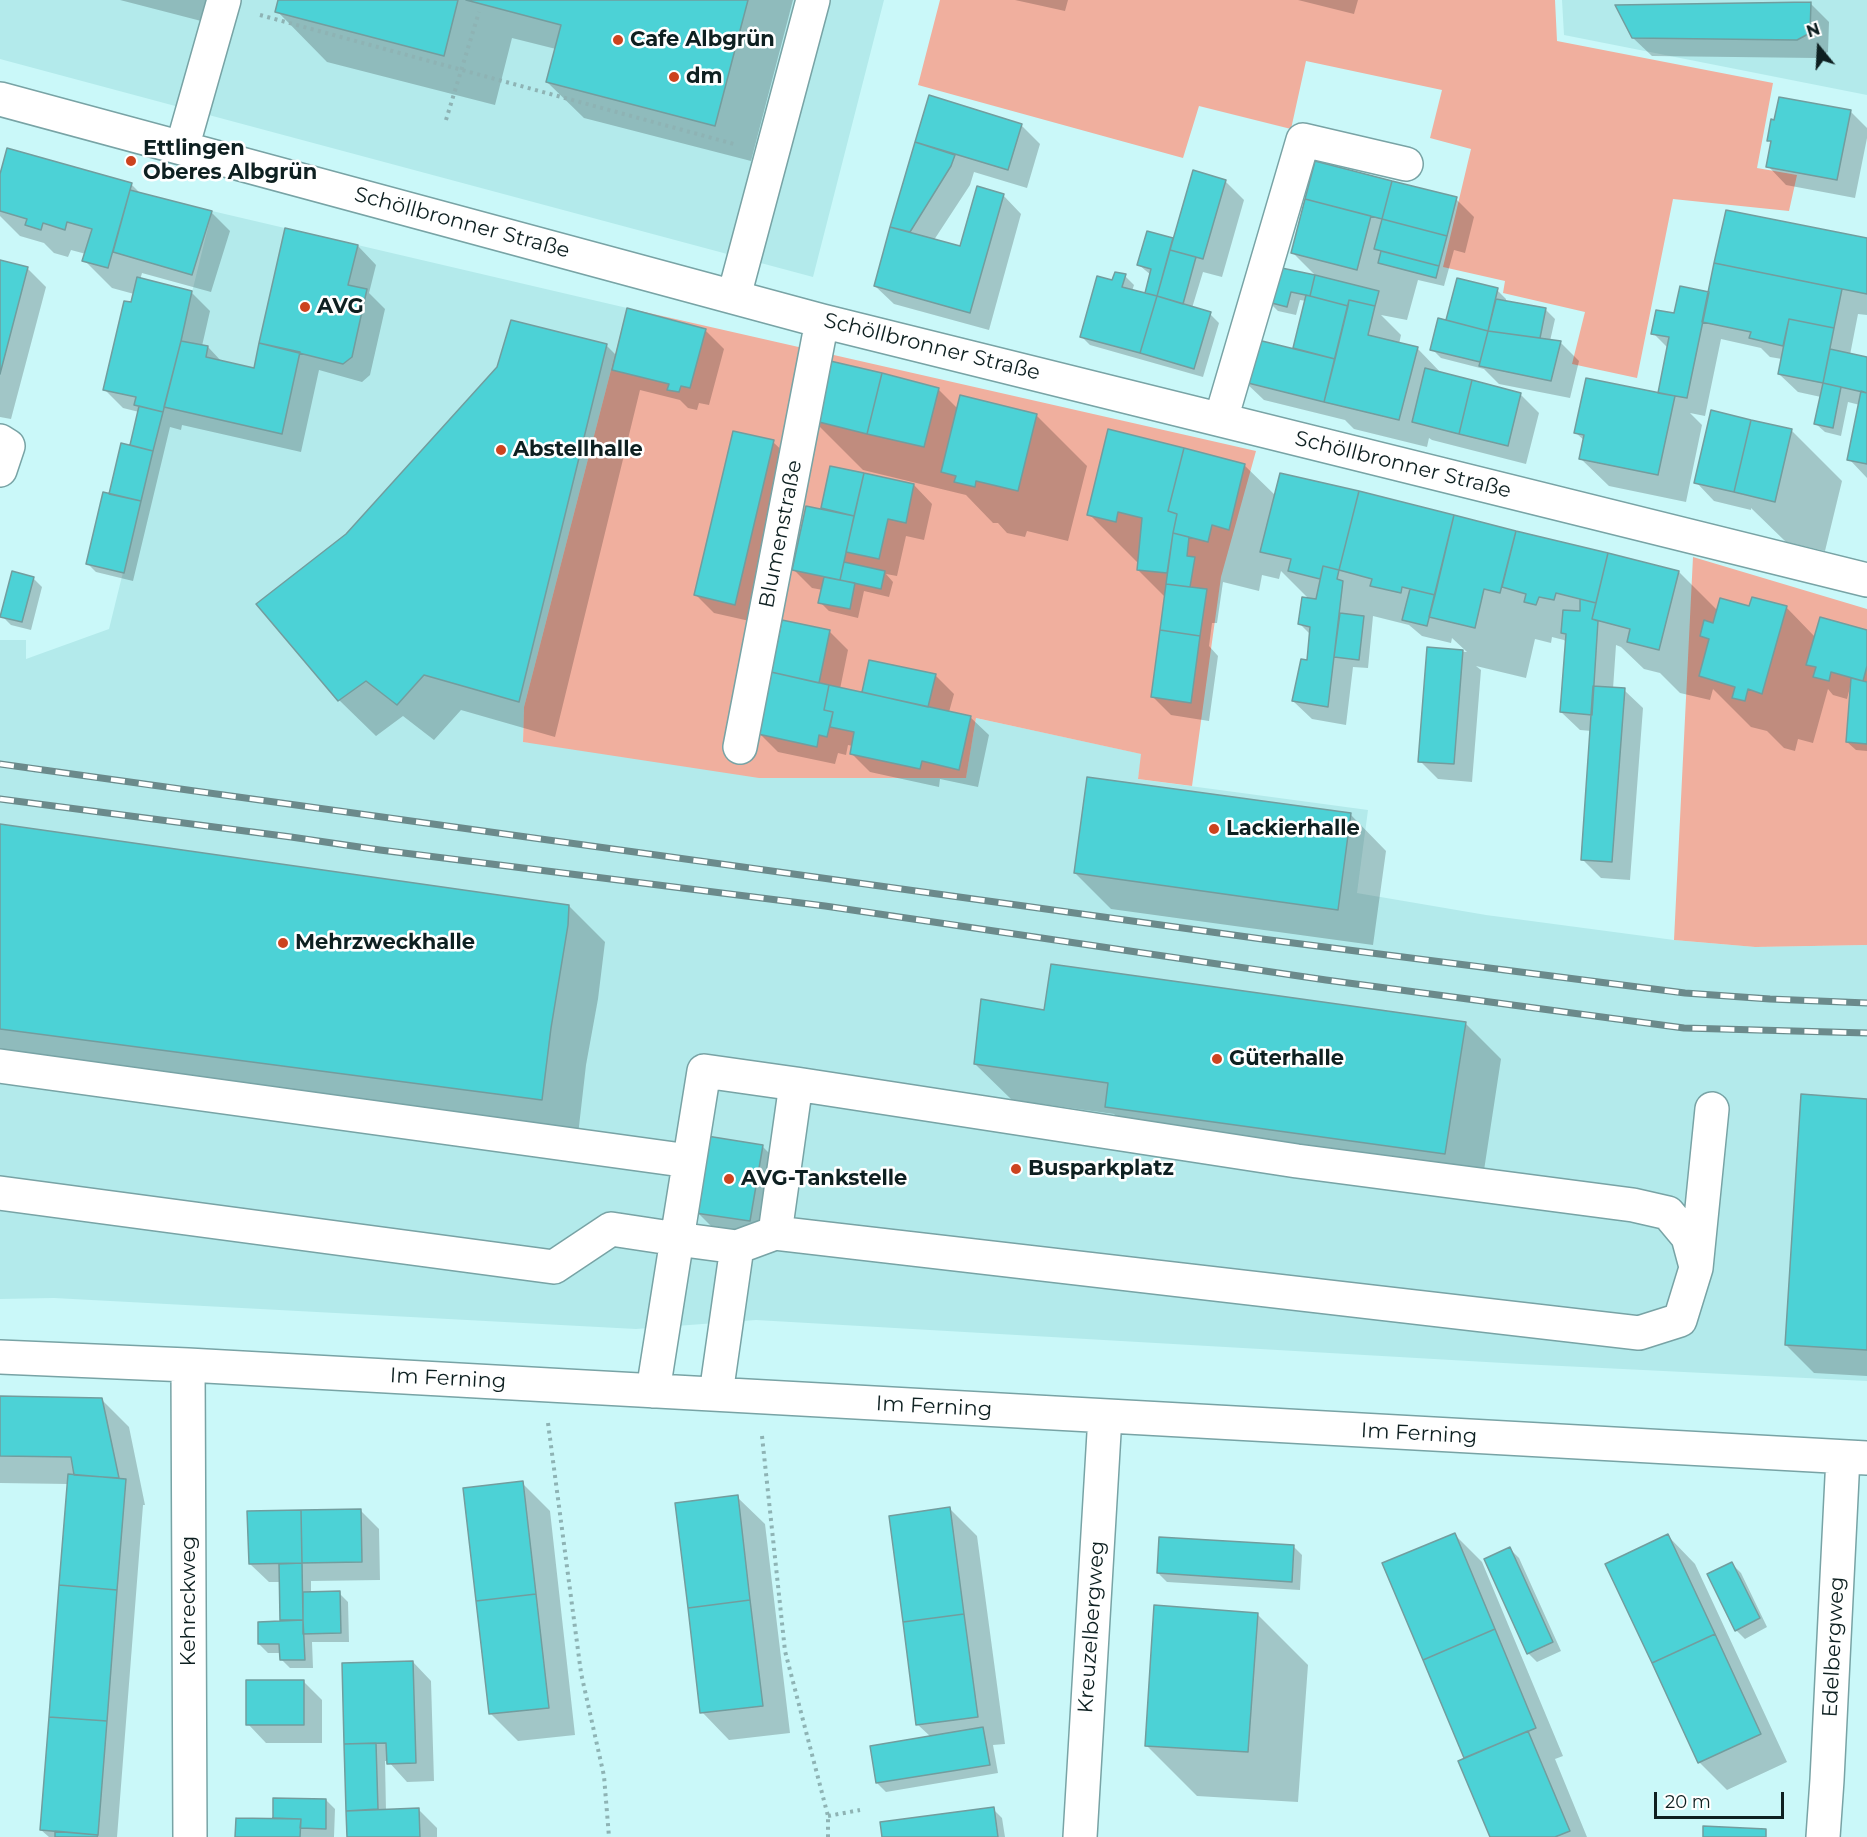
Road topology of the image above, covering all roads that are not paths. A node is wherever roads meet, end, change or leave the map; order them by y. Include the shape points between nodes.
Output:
1 (813, 0) edge
2 (223, 3) edge
3 (0, 99) edge
4 (182, 148) junction
5 (1406, 164) dead end
6 (734, 296) junction
7 (822, 321) junction
8 (1221, 419) junction
9 (0, 441) edge
10 (0, 470) edge
11 (1867, 580) edge
12 (740, 747) dead end
13 (0, 1066) edge
14 (796, 1084) junction
15 (1712, 1109) dead end
16 (690, 1161) junction
17 (0, 1193) edge
18 (775, 1233) junction
19 (677, 1239) junction
20 (737, 1247) junction
21 (1696, 1268) junction
22 (0, 1357) edge
23 (188, 1365) junction
24 (653, 1391) junction
25 (716, 1394) junction
26 (1105, 1416) junction
27 (1855, 1458) edge
28 (190, 1837) edge
29 (1080, 1837) edge
30 (1823, 1837) edge

1 - 6 street
2 - 4 street
3 - 4 street, Schöllbronner Straße
4 - 6 street, Schöllbronner Straße
5 - 8 street via 1303,140
6 - 7 street, Schöllbronner Straße
7 - 8 street, Schöllbronner Straße
7 - 12 street, Blumenstraße
8 - 11 street, Schöllbronner Straße
9 - 10 street via 8,446
13 - 16 street
14 - 16 street via 704,1071
14 - 18 street
14 - 21 street via 1297,1161 1632,1205 1668,1213 1688,1237
15 - 21 street
16 - 19 street
17 - 19 street via 554,1267 611,1229
18 - 20 street
18 - 21 street via 1640,1333 1680,1320
19 - 20 street
19 - 24 street
20 - 25 street
22 - 23 street, Im Ferning
23 - 24 street, Im Ferning
23 - 28 street, Kehreckweg
24 - 25 street, Im Ferning
25 - 26 street, Im Ferning
26 - 27 street, Im Ferning
26 - 29 street, Kreuzelbergweg
27 - 30 street, Edelbergweg

